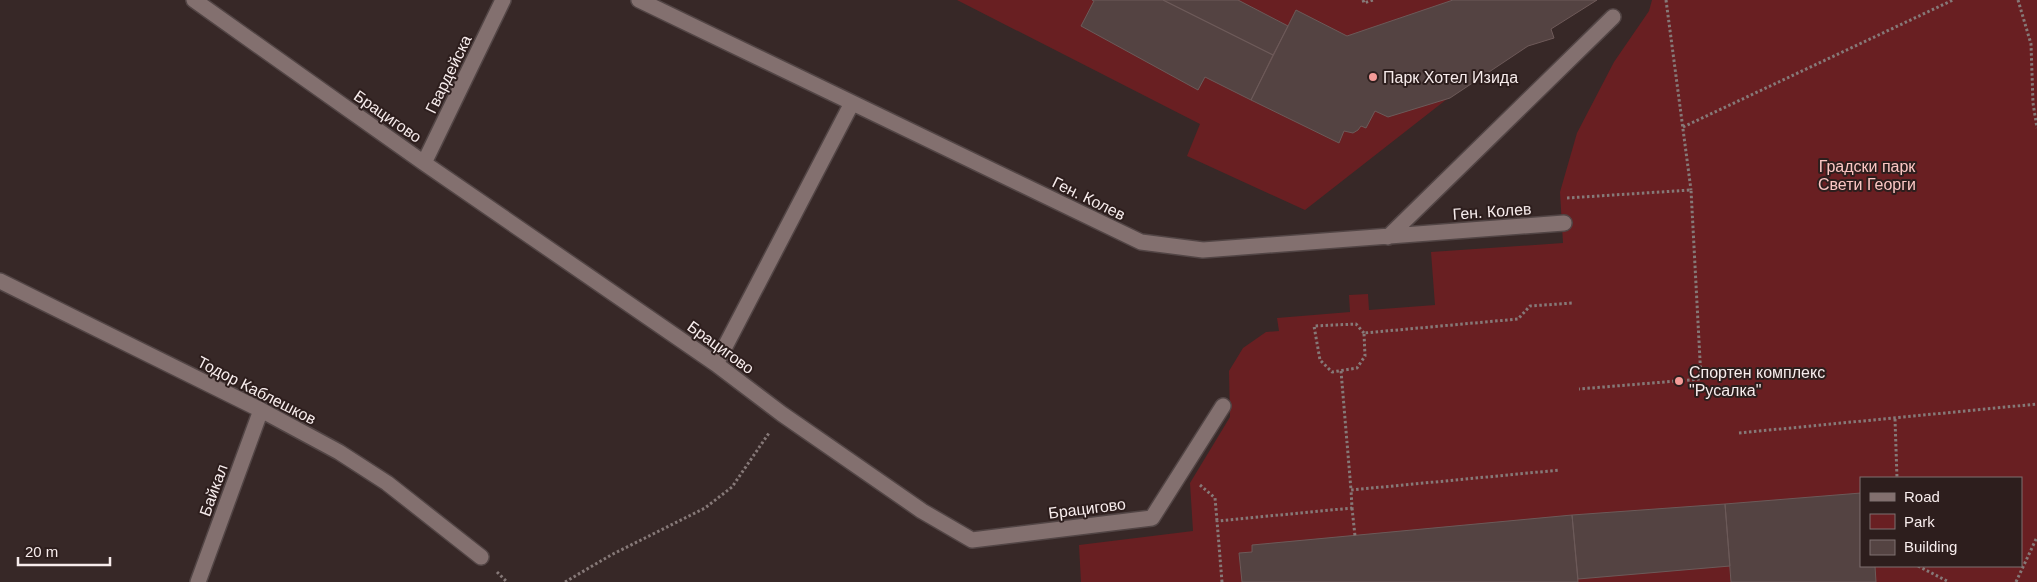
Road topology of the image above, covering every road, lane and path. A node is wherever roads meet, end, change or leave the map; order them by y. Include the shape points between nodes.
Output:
1 (194, 0) edge
2 (503, 0) edge
3 (639, 0) edge
4 (1363, 0) edge
5 (1373, 0) edge
6 (1666, 0) edge
7 (1953, 0) edge
8 (2018, 0) edge
9 (1613, 18) dead end
10 (852, 103) junction
11 (1682, 127) junction
12 (2037, 128) edge
13 (424, 163) junction
14 (1691, 190) junction
15 (1564, 223) joint
16 (1388, 237) junction
17 (0, 281) edge
18 (1573, 304) dead end
19 (1364, 333) junction
20 (716, 364) junction
21 (1340, 371) junction
22 (1579, 389) dead end
23 (2037, 404) edge
24 (1223, 406) dead end
25 (261, 410) junction
26 (782, 414) junction
27 (1895, 419) junction
28 (1740, 432) dead end
29 (1182, 470) junction
30 (1560, 470) dead end
31 (1897, 477) edge
32 (1351, 490) junction
33 (1352, 508) junction
34 (1217, 521) junction
35 (1355, 536) dead end
36 (2037, 537) edge
37 (481, 557) dead end
38 (1920, 567) edge
39 (198, 582) edge
40 (565, 582) edge
41 (1222, 582) edge
42 (1949, 582) edge
43 (2016, 582) edge

1 - 13 street, Брацигово
2 - 13 street, Гвардейска
3 - 10 street, Ген. Колев
4 - 5 path via 1364,3
6 - 11 path
7 - 11 path
8 - 12 path via 2031,44
9 - 16 street
10 - 16 street, Ген. Колев via 1141,242 1203,250
10 - 20 street
11 - 14 path
13 - 20 street, Брацигово
14 - 15 path via 1566,198
14 - 22 path via 1701,379
15 - 16 street, Ген. Колев
17 - 25 street, Тодор Каблешков
18 - 19 path via 1530,306 1518,319
19 - 21 path via 1365,356 1357,368
19 - 21 path via 1356,324 1314,326 1320,360 1332,372
20 - 26 street, Брацигово
21 - 32 path
23 - 27 path
24 - 29 street, Брацигово
25 - 37 street, Тодор Каблешков via 339,452 388,484
25 - 39 street, Байкал
26 - 29 street, Брацигово via 922,511 972,540 1152,518
26 - 40 path via 732,487 705,508
27 - 28 path
27 - 31 path
29 - 34 path via 1215,498
30 - 32 path
32 - 33 path
33 - 34 path
33 - 35 path
34 - 41 path
36 - 43 path
38 - 42 path

